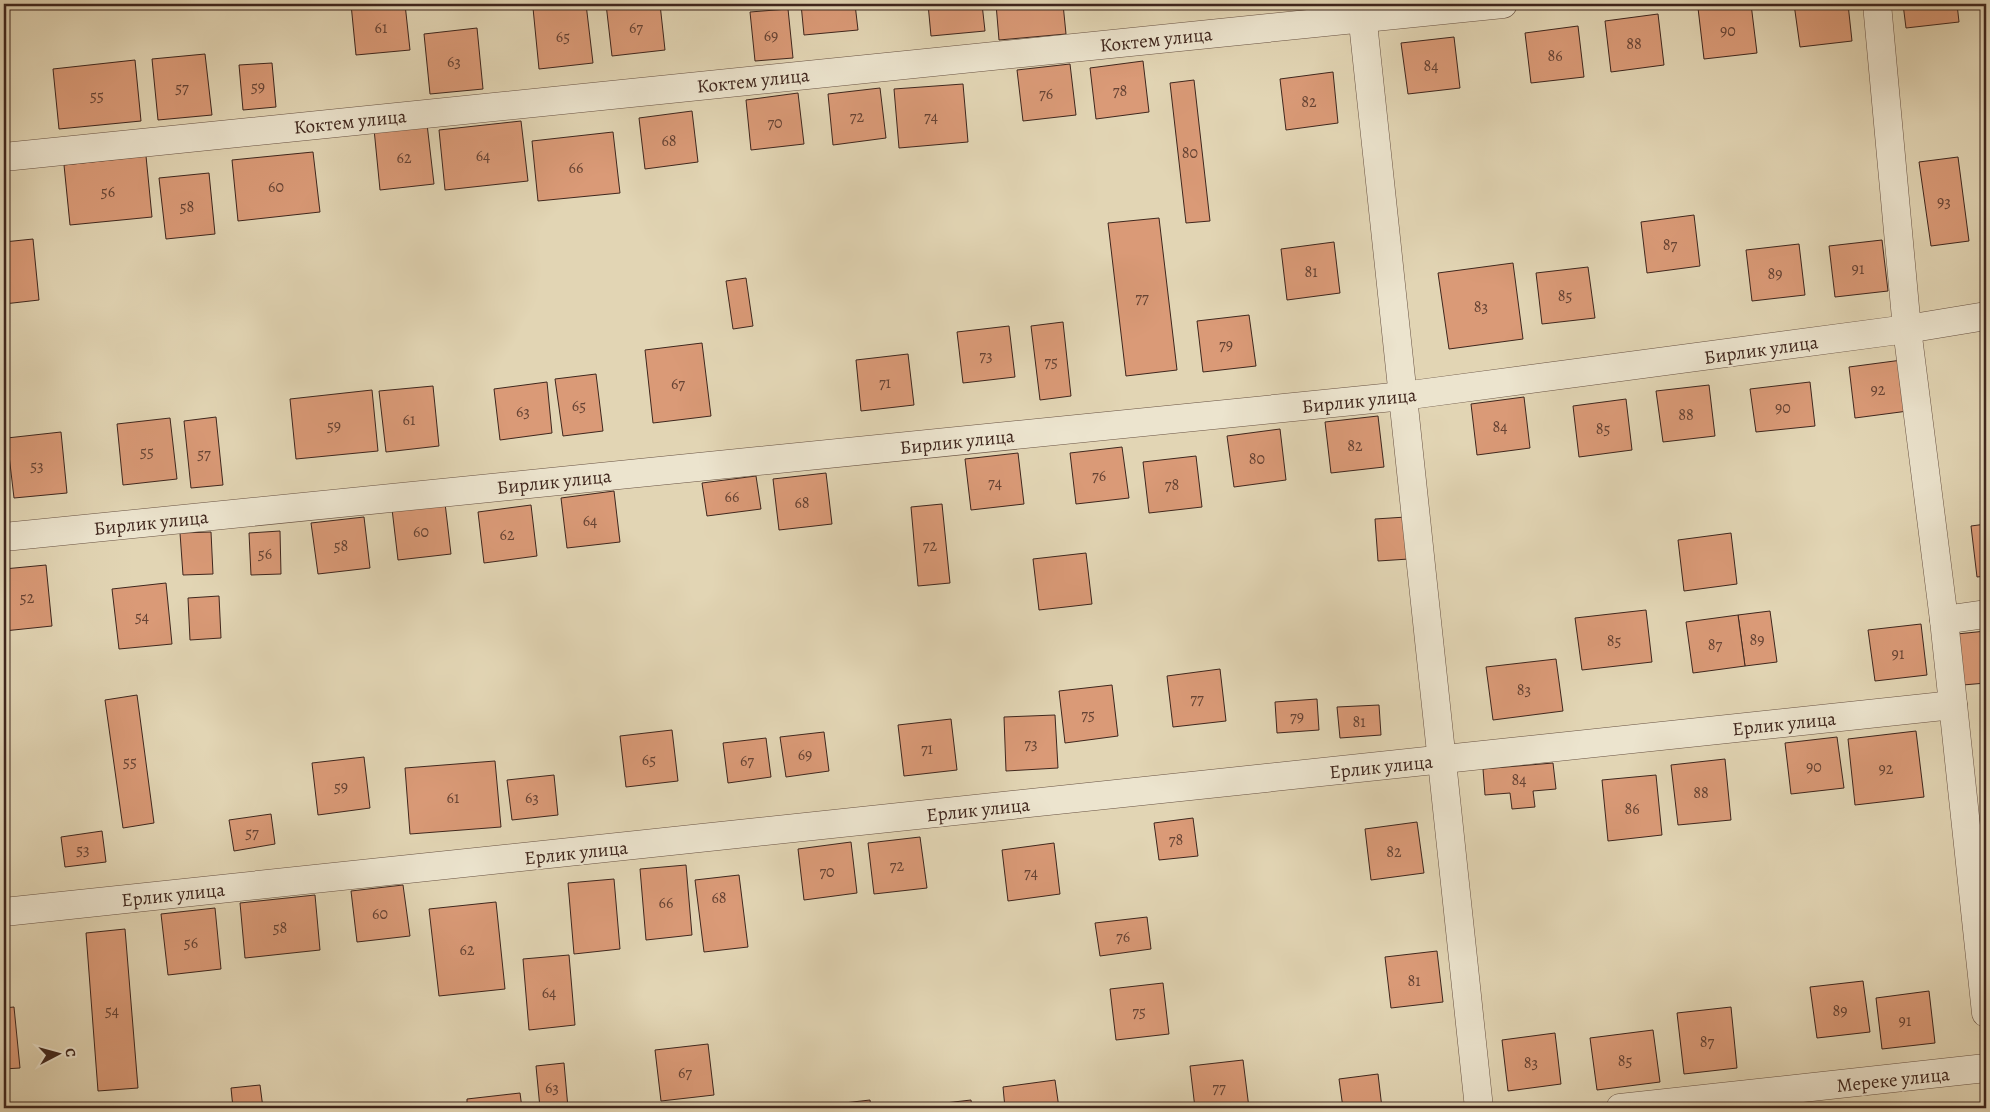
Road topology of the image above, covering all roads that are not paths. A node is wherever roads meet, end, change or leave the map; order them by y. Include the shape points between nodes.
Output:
1 (1503, 4) edge
2 (1877, 4) edge
3 (1361, 10) edge
4 (4, 157) edge
5 (1986, 316) edge
6 (1907, 329) junction
7 (1403, 396) junction
8 (4, 536) edge
9 (1986, 614) edge
10 (1944, 620) junction
11 (1953, 705) junction
12 (1442, 760) junction
13 (4, 912) edge
14 (1983, 948) edge
15 (1986, 1012) edge
16 (1986, 1068) edge
17 (1479, 1108) edge
18 (1620, 1108) edge

1 - 3 street, Коктем улица
2 - 6 street
3 - 4 street, Коктем улица
3 - 7 street
5 - 6 street, Бирлик улица
6 - 7 street, Бирлик улица
6 - 10 street
7 - 8 street, Бирлик улица
7 - 12 street
9 - 10 street
10 - 11 street
11 - 12 street, Ерлик улица
11 - 14 street
12 - 13 street, Ерлик улица
12 - 17 street
14 - 15 street
16 - 18 street, Мереке улица

